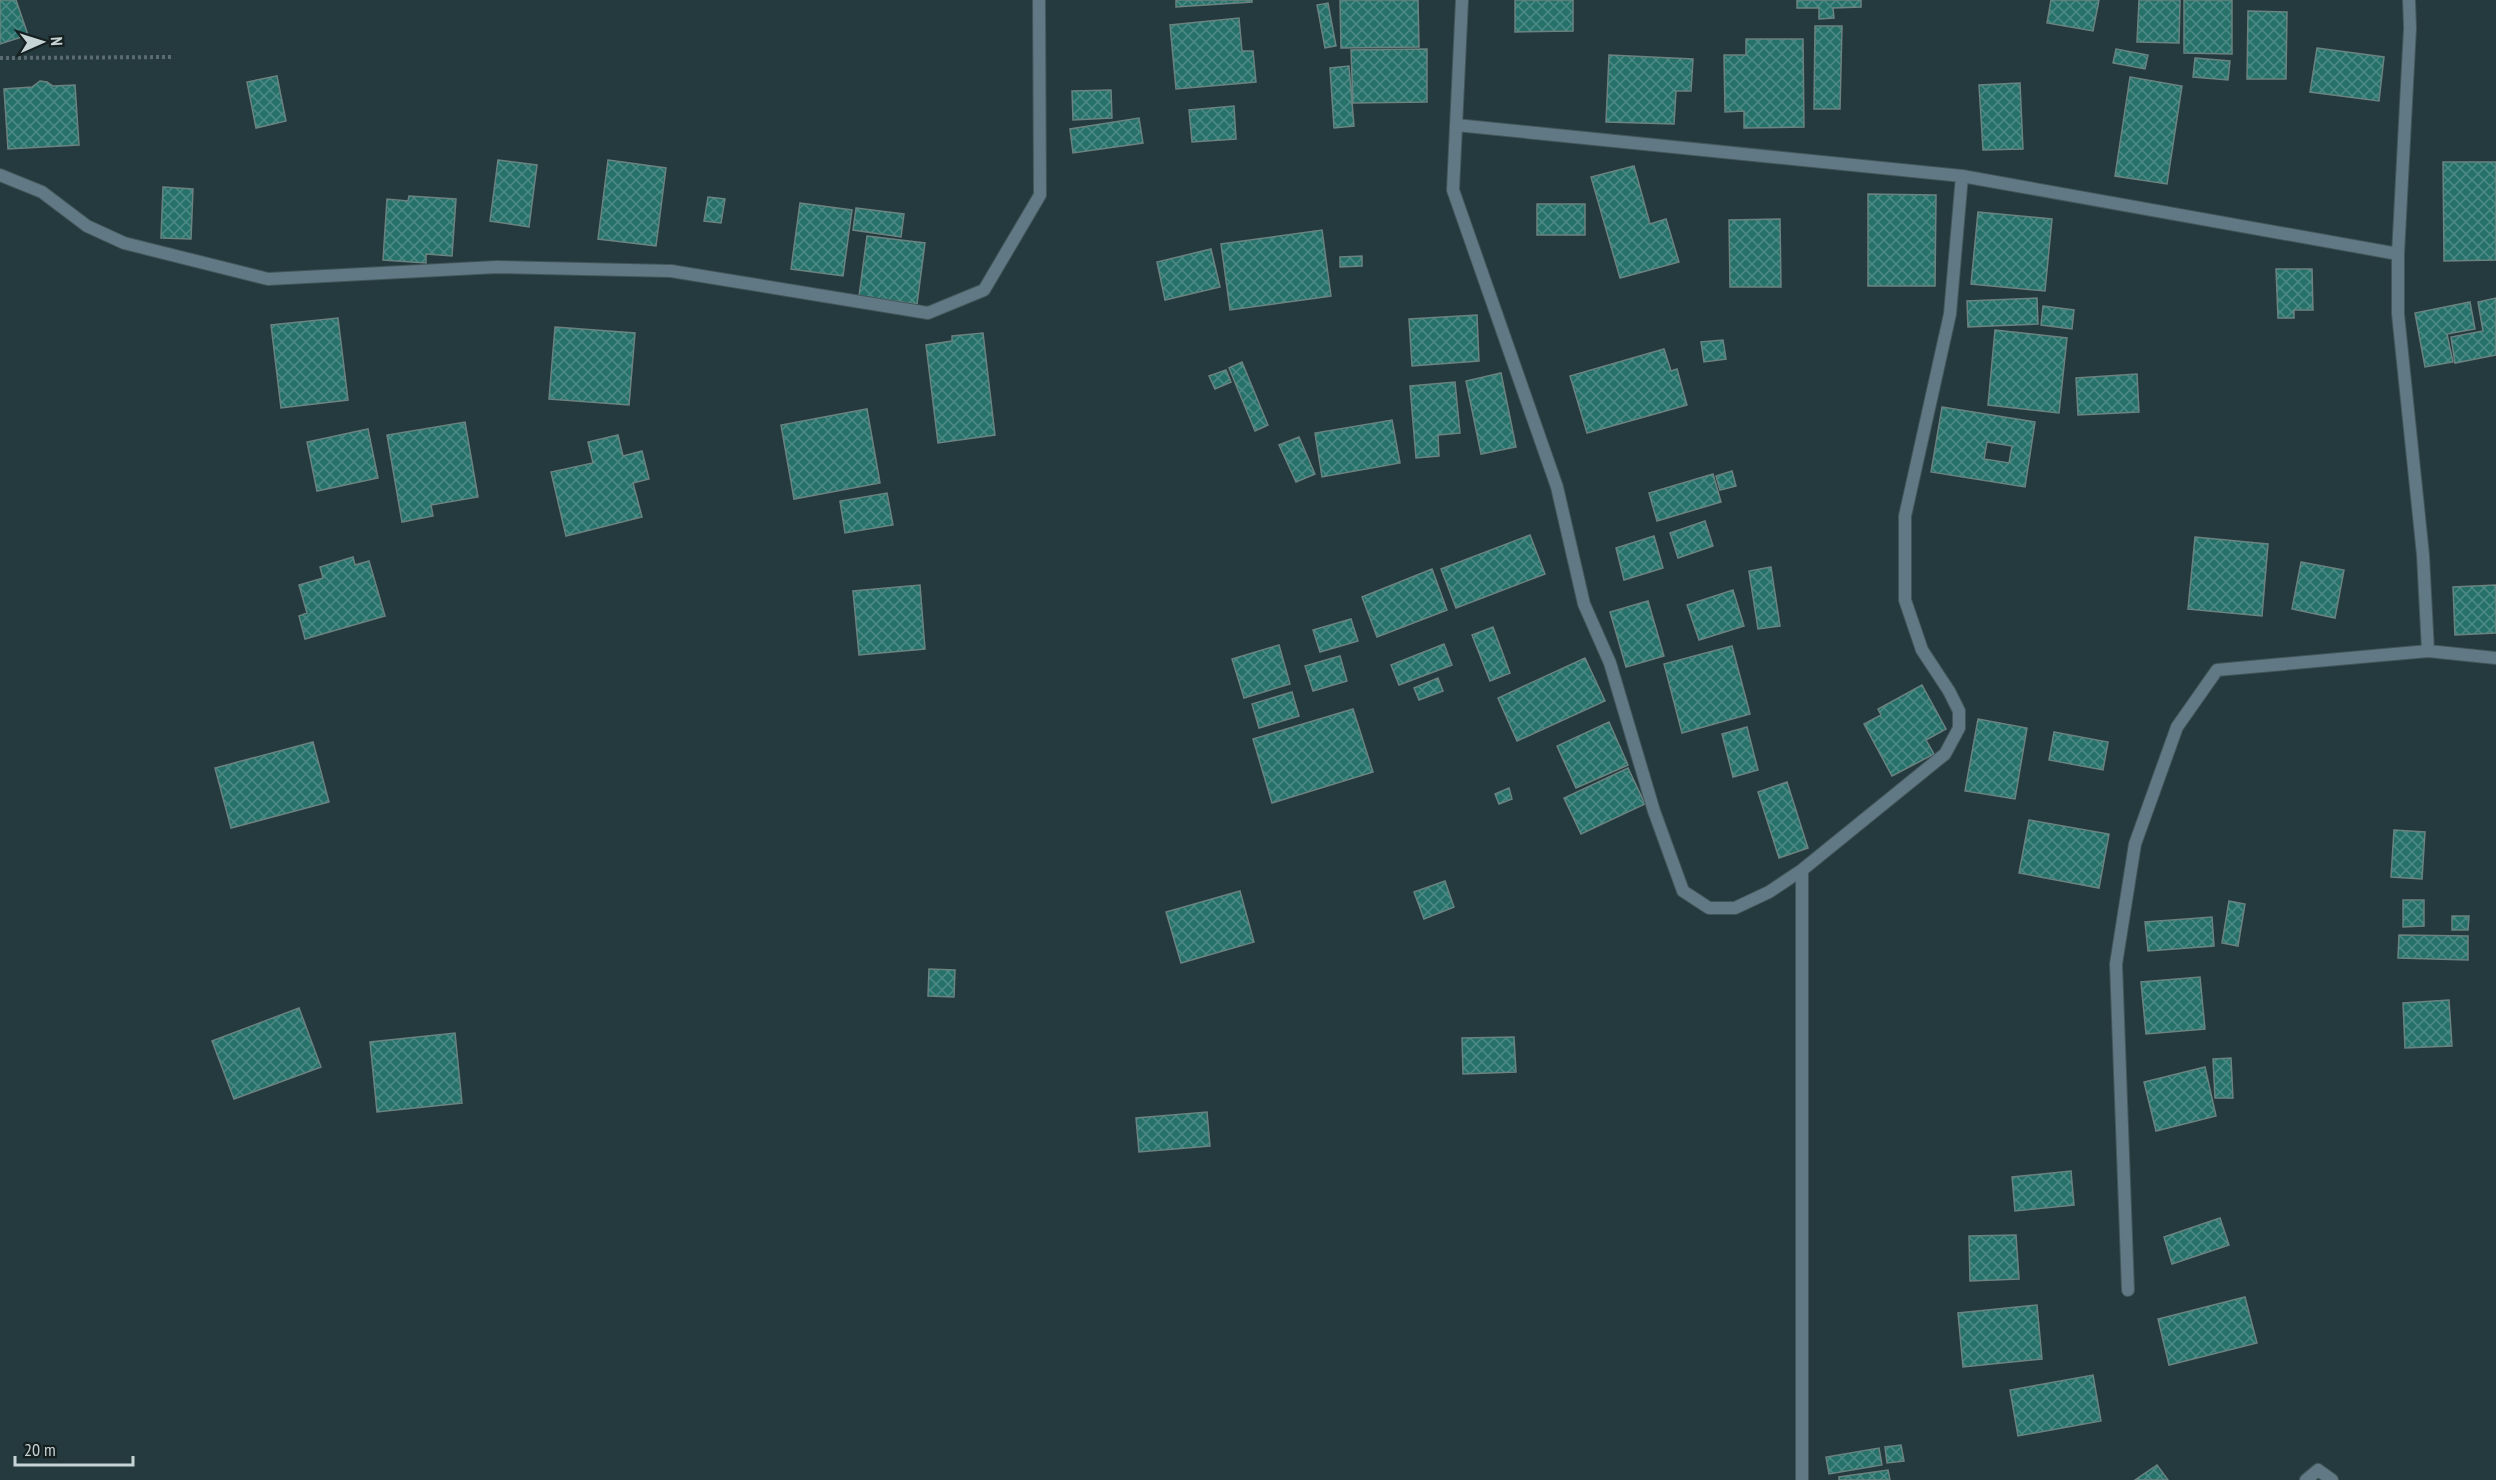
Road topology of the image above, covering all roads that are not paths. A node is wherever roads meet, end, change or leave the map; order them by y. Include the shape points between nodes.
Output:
1 (1039, 0) edge
2 (1462, 0) edge
3 (2409, 0) edge
4 (1456, 125) junction
5 (0, 175) edge
6 (1962, 176) junction
7 (2398, 254) junction
8 (2428, 651) junction
9 (2496, 658) edge
10 (1802, 870) junction
11 (2128, 1290) dead end
12 (1802, 1480) edge
13 (2306, 1480) edge
14 (2332, 1480) edge

1 - 5 street via 1040,195 984,290 928,313 671,272 497,267 268,279 124,243 87,226 42,192
2 - 4 street
3 - 7 street
4 - 6 street
4 - 10 street via 1453,190 1557,487 1584,604 1610,663 1654,811 1683,891 1708,908 1736,908
6 - 7 street
6 - 10 street via 1950,315 1905,516 1905,600 1922,650 1959,711 1959,728 1945,754
7 - 8 street via 2398,314 2423,555
8 - 9 street
8 - 11 street via 2217,670 2177,727 2135,844 2116,964
10 - 12 street
13 - 14 street via 2318,1470

